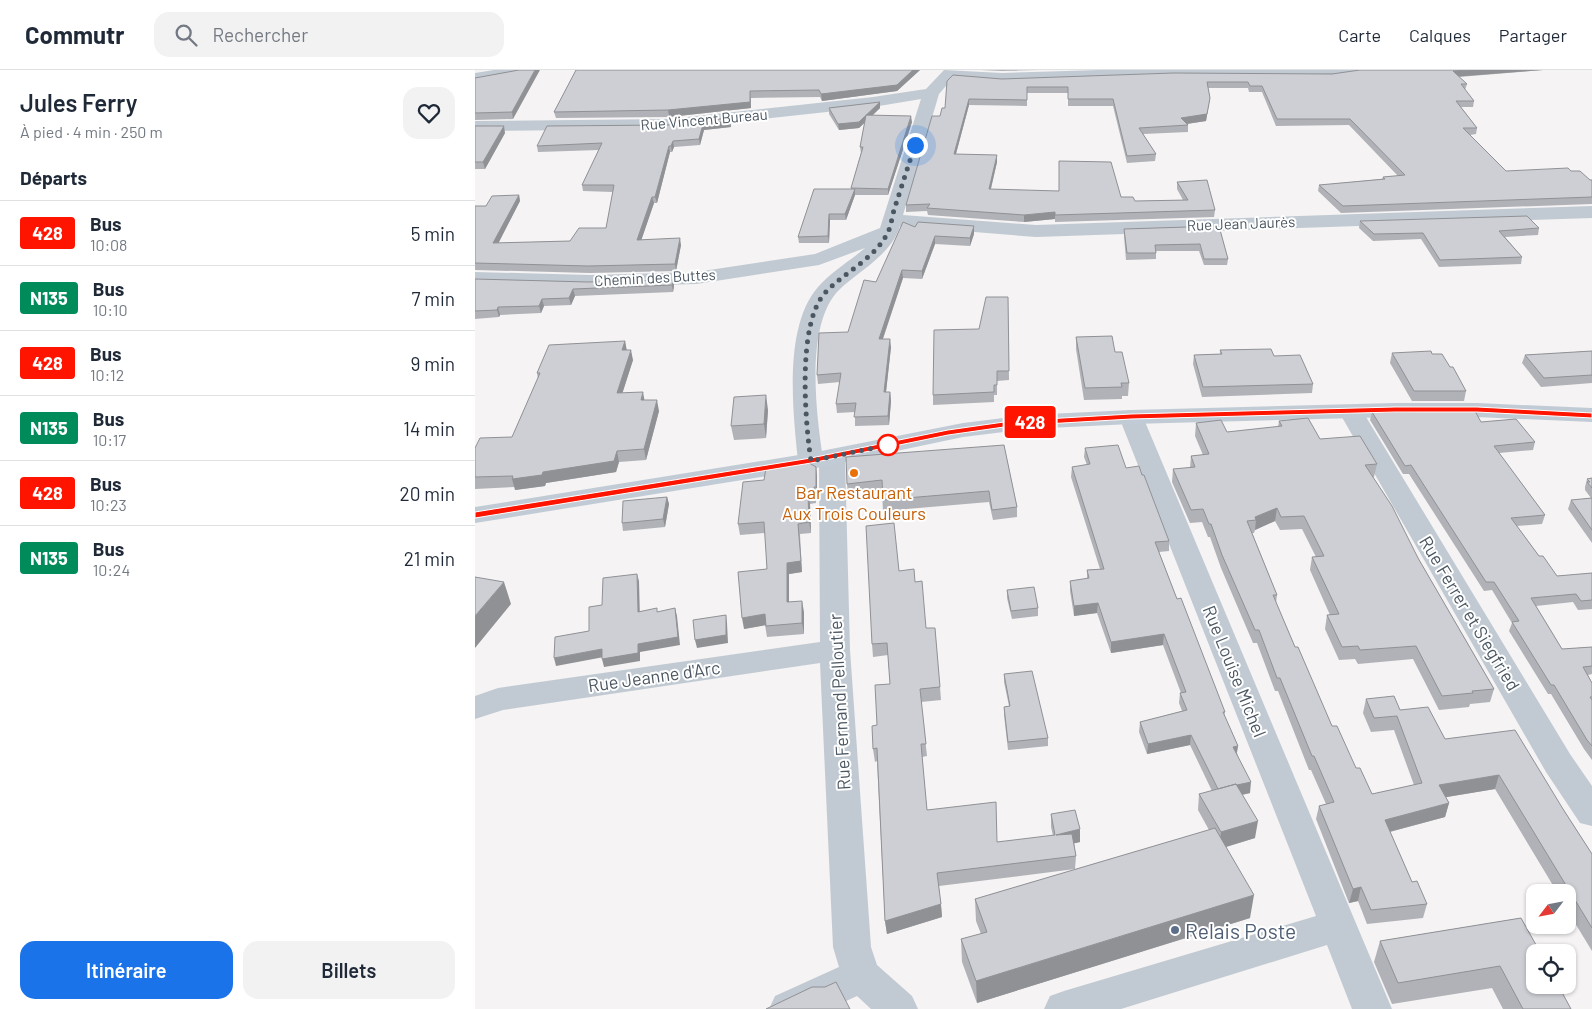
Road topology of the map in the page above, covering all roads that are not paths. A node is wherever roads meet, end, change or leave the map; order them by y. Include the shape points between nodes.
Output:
1 (519, 70) edge
2 (1362, 70) edge
3 (949, 72) edge
4 (475, 78) edge
5 (931, 93) junction
6 (475, 126) edge
7 (1592, 212) edge
8 (890, 226) junction
9 (475, 278) edge
10 (1351, 412) junction
11 (1131, 417) junction
12 (1591, 418) edge
13 (821, 459) junction
14 (475, 515) edge
15 (835, 650) junction
16 (475, 708) edge
17 (1592, 813) edge
18 (1339, 925) junction
19 (857, 961) junction
20 (789, 1009) edge
21 (899, 1009) edge
22 (1064, 1009) edge
23 (1372, 1009) edge

1 - 4 street
2 - 3 street via 1019,78
3 - 5 street
5 - 6 street, Rue Vincent Bureau via 669,124
5 - 8 street, Rue Fernand Pelloutier
7 - 8 street, Rue Jean Jaurès via 1036,231
8 - 9 street, Chemin des Buttes via 819,260 696,278 590,281
8 - 13 street, Rue Fernand Pelloutier via 881,244 825,292 813,312 806,346 805,373
10 - 11 street
10 - 12 street via 1477,410
10 - 17 street, Rue Ferrer et Siegfried via 1558,763
11 - 13 street via 995,425
11 - 18 street, Rue Louise Michel
13 - 14 street
13 - 15 street, Rue Fernand Pelloutier
15 - 16 street, Rue Jeanne d'Arc via 498,698
15 - 19 street, Rue Fernand Pelloutier
18 - 22 street
18 - 23 street, Rue Louise Michel
19 - 20 street
19 - 21 street

